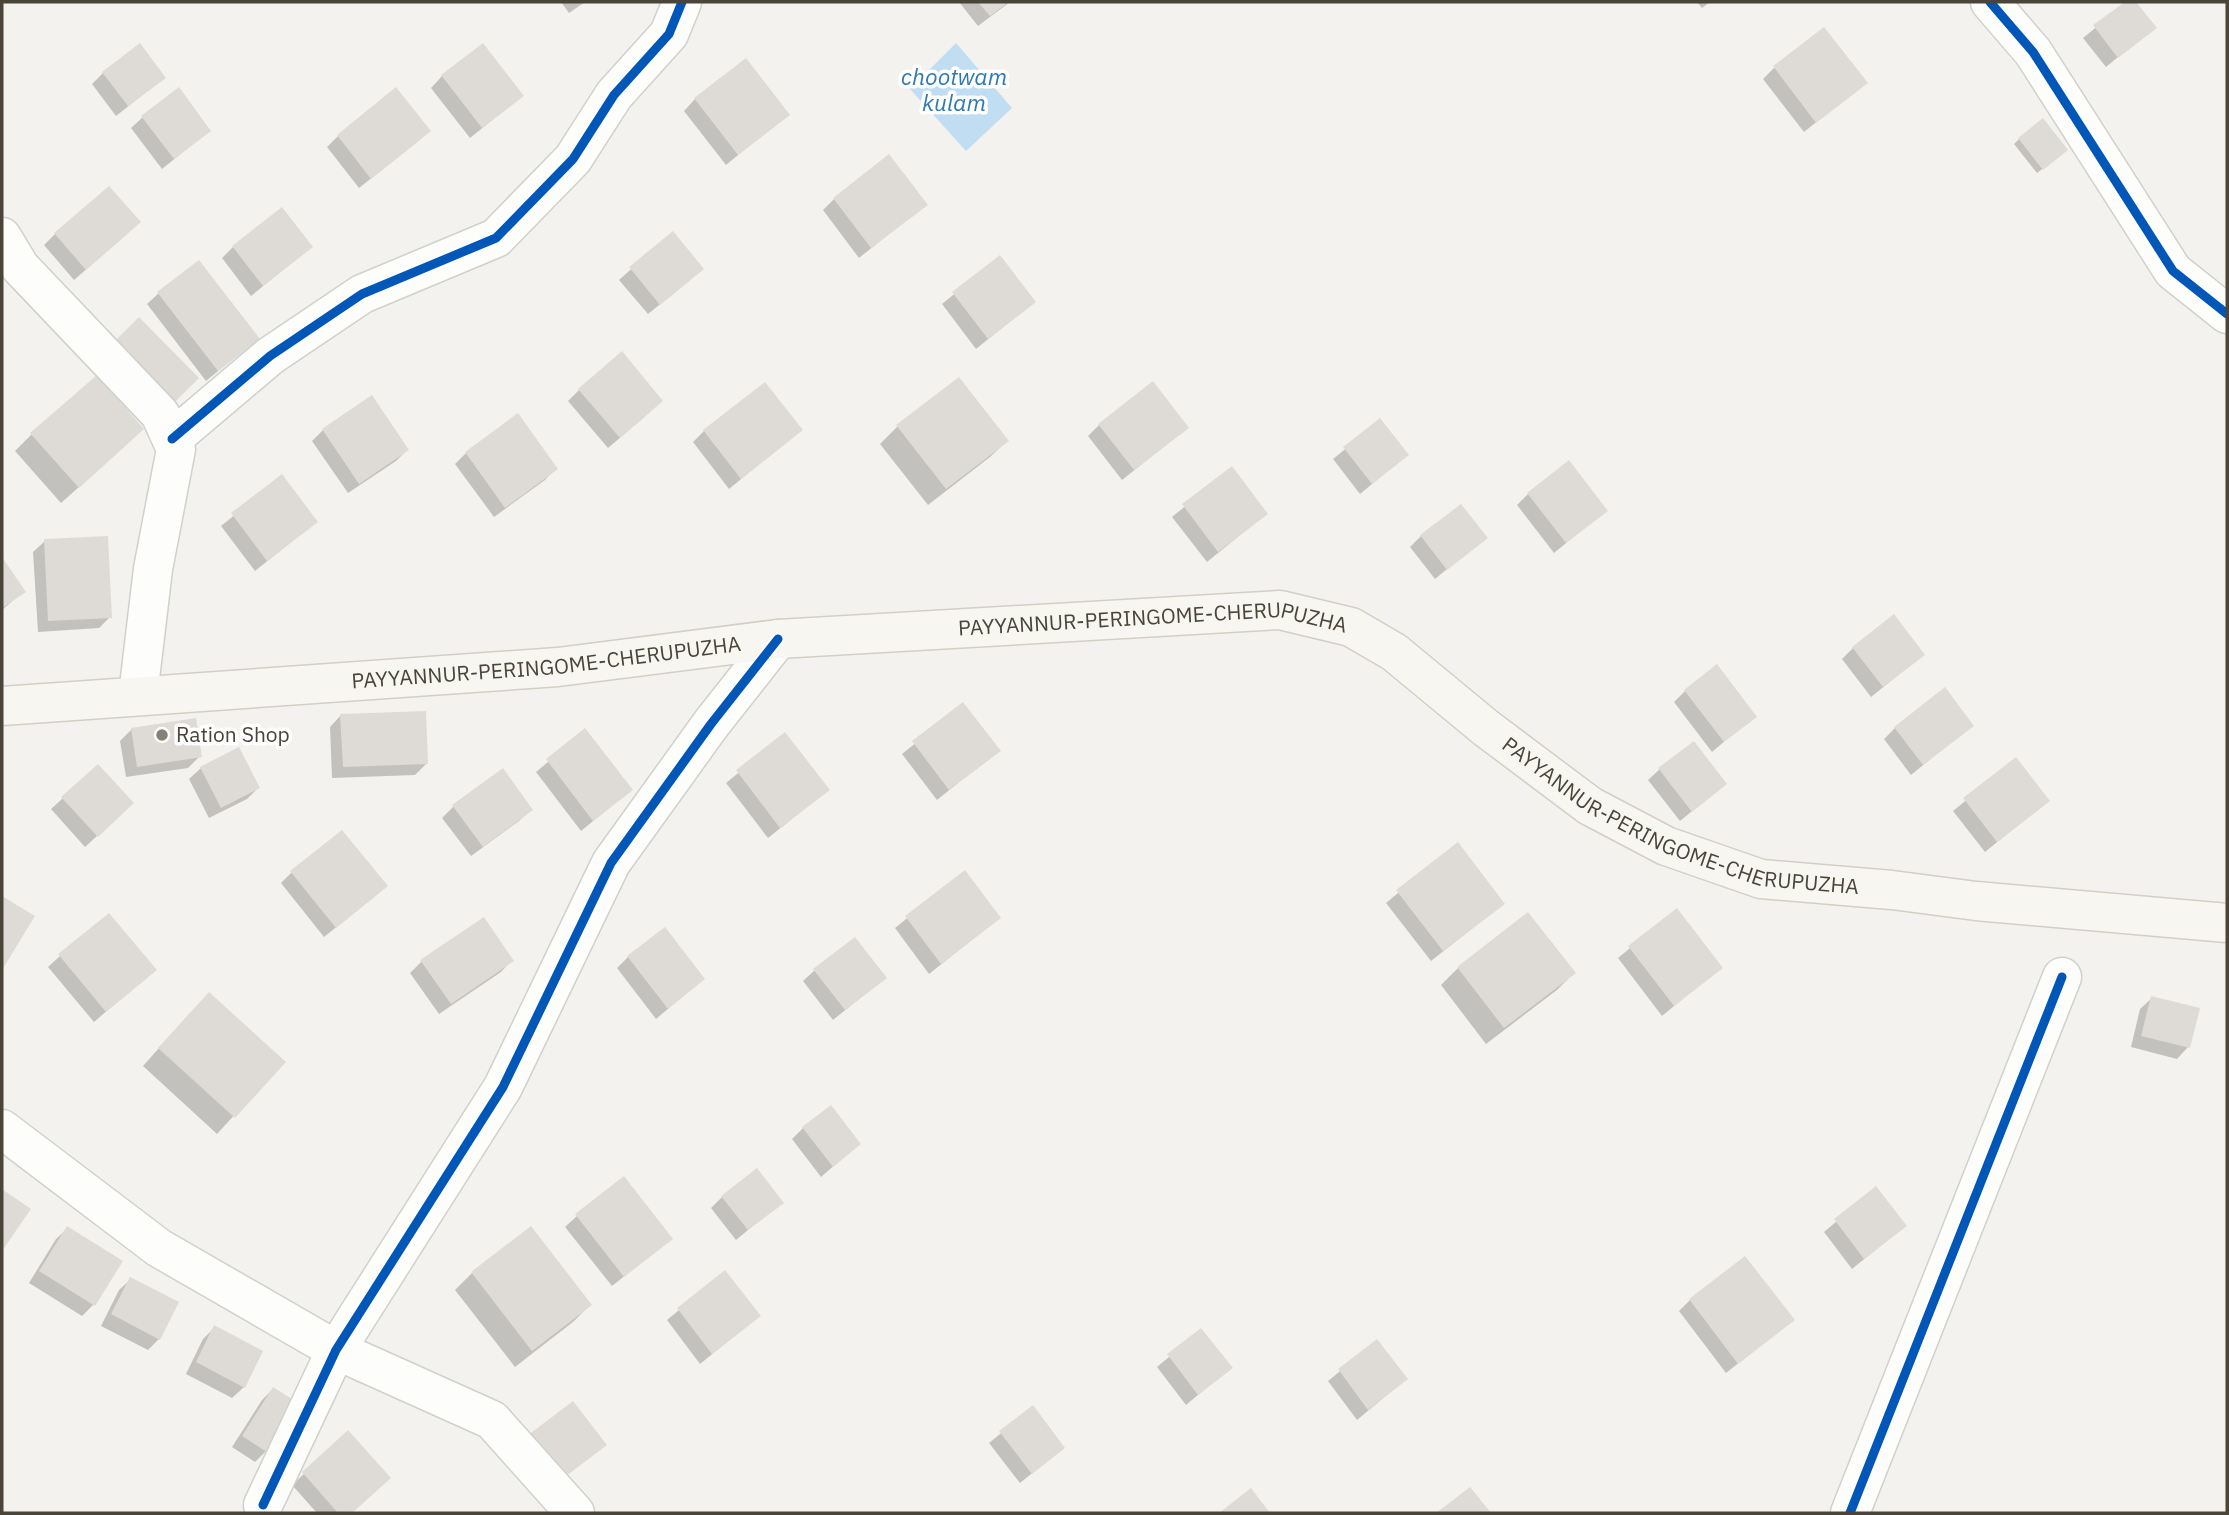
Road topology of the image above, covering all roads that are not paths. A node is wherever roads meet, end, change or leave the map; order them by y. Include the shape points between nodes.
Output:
1 (682, 2) edge
2 (1990, 2) edge
3 (2, 237) edge
4 (2227, 314) edge
5 (172, 439) junction
6 (778, 639) junction
7 (138, 695) junction
8 (2, 706) edge
9 (2227, 923) edge
10 (2062, 977) dead end
11 (2, 1129) edge
12 (336, 1350) junction
13 (263, 1505) dead end
14 (575, 1513) edge
15 (1850, 1513) edge

1 - 5 street via 669,34 614,95 573,159 496,238 362,294 270,356
2 - 4 street via 2034,52 2173,271
3 - 5 street via 20,267 160,414
5 - 7 street via 176,449 153,569
6 - 7 main road, PAYYANNUR-PERINGOME-CHERUPUZHA via 558,667
6 - 9 main road, PAYYANNUR-PERINGOME-CHERUPUZHA via 1280,610 1351,627 1394,652 1590,806 1666,846 1761,879
6 - 12 street via 611,863 503,1087
7 - 8 main road, PAYYANNUR-PERINGOME-CHERUPUZHA
10 - 15 street
11 - 12 street via 159,1248
12 - 13 street
12 - 14 street via 492,1420

